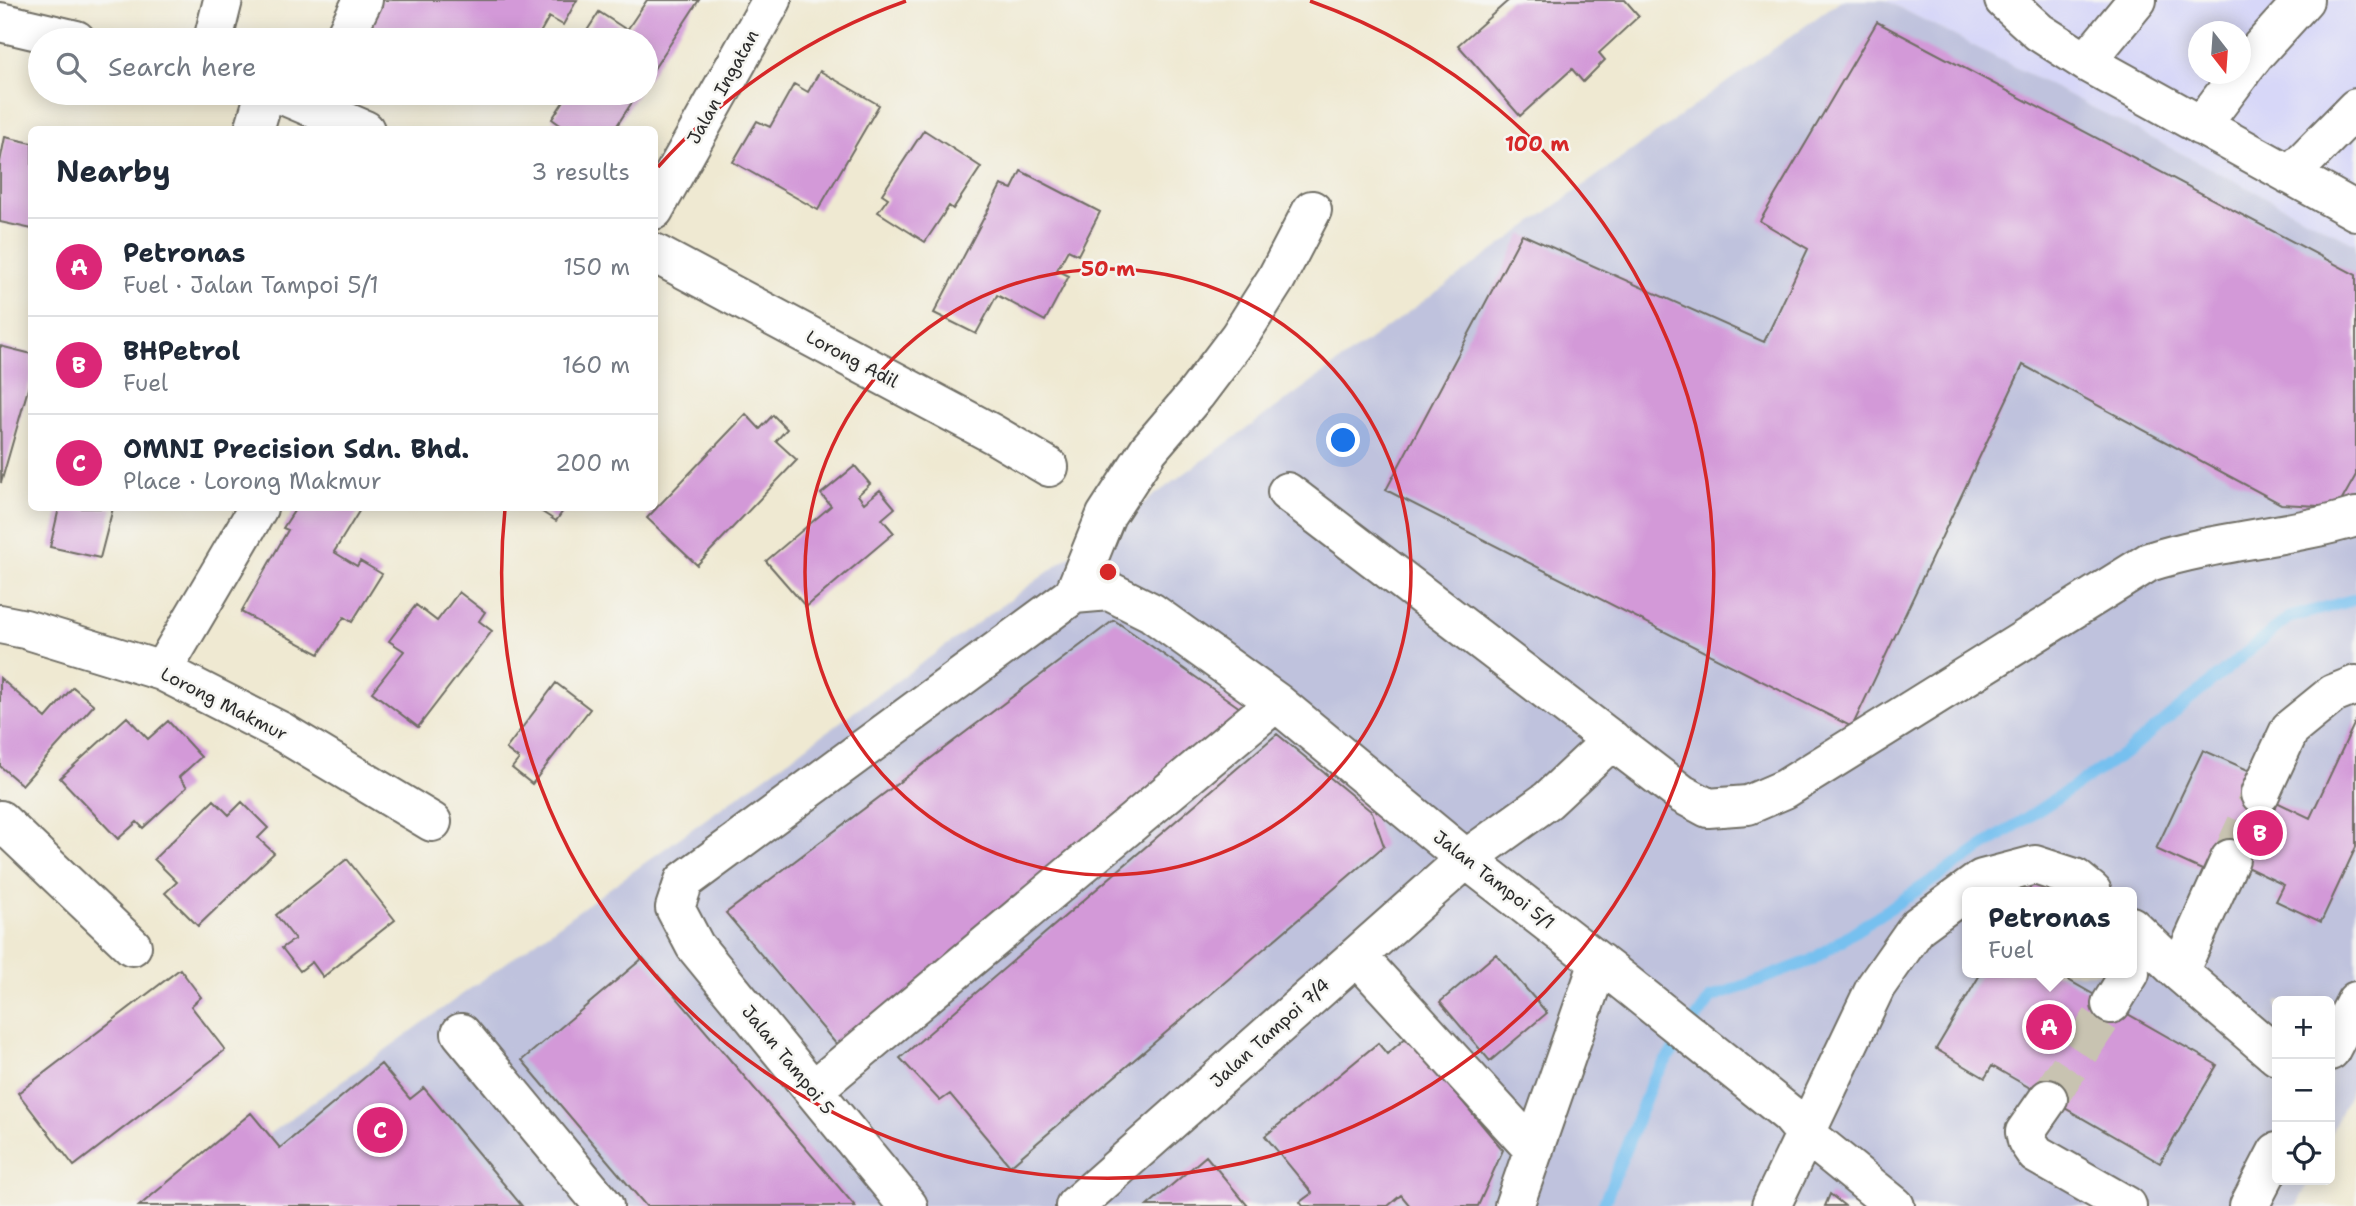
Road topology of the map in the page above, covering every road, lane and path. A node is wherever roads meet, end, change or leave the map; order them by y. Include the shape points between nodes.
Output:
1 (223, 0) edge
2 (363, 0) edge
3 (772, 0) edge
4 (2137, 0) edge
5 (2304, 0) edge
6 (2008, 2) edge
7 (0, 22) edge
8 (216, 28) edge
9 (349, 28) edge
10 (28, 29) edge
11 (2251, 59) edge
12 (2086, 62) junction
13 (2232, 84) edge
14 (261, 105) edge
15 (317, 105) edge
16 (2356, 108) edge
17 (255, 126) edge
18 (357, 126) edge
19 (2201, 126) junction
20 (2290, 175) junction
21 (658, 203) edge
22 (1312, 210) dead end
23 (2356, 211) edge
24 (658, 255) edge
25 (1049, 467) dead end
26 (1287, 492) dead end
27 (256, 511) edge
28 (2356, 517) edge
29 (1074, 594) junction
30 (0, 624) edge
31 (162, 671) junction
32 (2356, 685) edge
33 (1276, 702) junction
34 (1612, 740) junction
35 (2260, 794) tunnel mouth
36 (0, 820) edge
37 (432, 822) dead end
38 (1466, 859) junction
39 (2231, 859) tunnel mouth
40 (1971, 887) edge
41 (2086, 887) edge
42 (1962, 894) edge
43 (132, 946) dead end
44 (1357, 956) junction
45 (2137, 964) edge
46 (1611, 971) junction
47 (2179, 972) junction
48 (2356, 1001) edge
49 (461, 1033) dead end
50 (2335, 1041) edge
51 (2272, 1052) edge
52 (813, 1090) junction
53 (2049, 1099) tunnel mouth
54 (1798, 1124) junction
55 (1534, 1150) junction
56 (2272, 1162) edge
57 (604, 1206) edge
58 (908, 1206) edge
59 (1075, 1206) edge
60 (1514, 1206) edge
61 (1771, 1206) edge
62 (1895, 1206) edge
63 (2127, 1206) edge
64 (2249, 1206) edge

1 - 8 street
2 - 9 street
3 - 21 street, Jalan Ingatan
4 - 12 street
5 - 11 street
6 - 12 street via 2039,32
7 - 10 street
12 - 19 street
13 - 19 street
14 - 17 street
15 - 18 street
16 - 20 street
19 - 20 street
20 - 23 street
22 - 29 street via 1239,337 1149,449 1106,515
24 - 25 street, Lorong Adil
26 - 34 street
27 - 31 street
28 - 34 street via 2181,551 2149,562 1785,789 1748,805 1708,808 1682,794
29 - 33 street, Jalan Tampoi 5/1 via 1109,591 1151,612
29 - 52 street, Jalan Tampoi 5 via 684,880 675,908 695,946
30 - 31 street, Lorong Makmur
31 - 37 street, Lorong Makmur via 282,732
32 - 35 street via 2333,694 2290,729
33 - 38 street, Jalan Tampoi 5/1
33 - 52 street
34 - 38 street, Jalan Tampoi 7/4 via 1548,800
36 - 43 street
38 - 44 street, Jalan Tampoi 7/4
38 - 46 street, Jalan Tampoi 5/1
39 - 47 street
40 - 41 street via 1982,879 2035,864 2075,877
42 - 54 street via 1918,926 1876,986
44 - 55 street
44 - 59 street, Jalan Tampoi 7/4
45 - 47 street
46 - 54 street, Jalan Tampoi 5/1
46 - 55 street
47 - 51 street
48 - 50 street
49 - 57 street
52 - 58 street, Jalan Tampoi 5
53 - 63 street via 2025,1132 2030,1147
54 - 61 street
54 - 62 street, Jalan Tampoi 5/1
55 - 60 street
56 - 64 street

